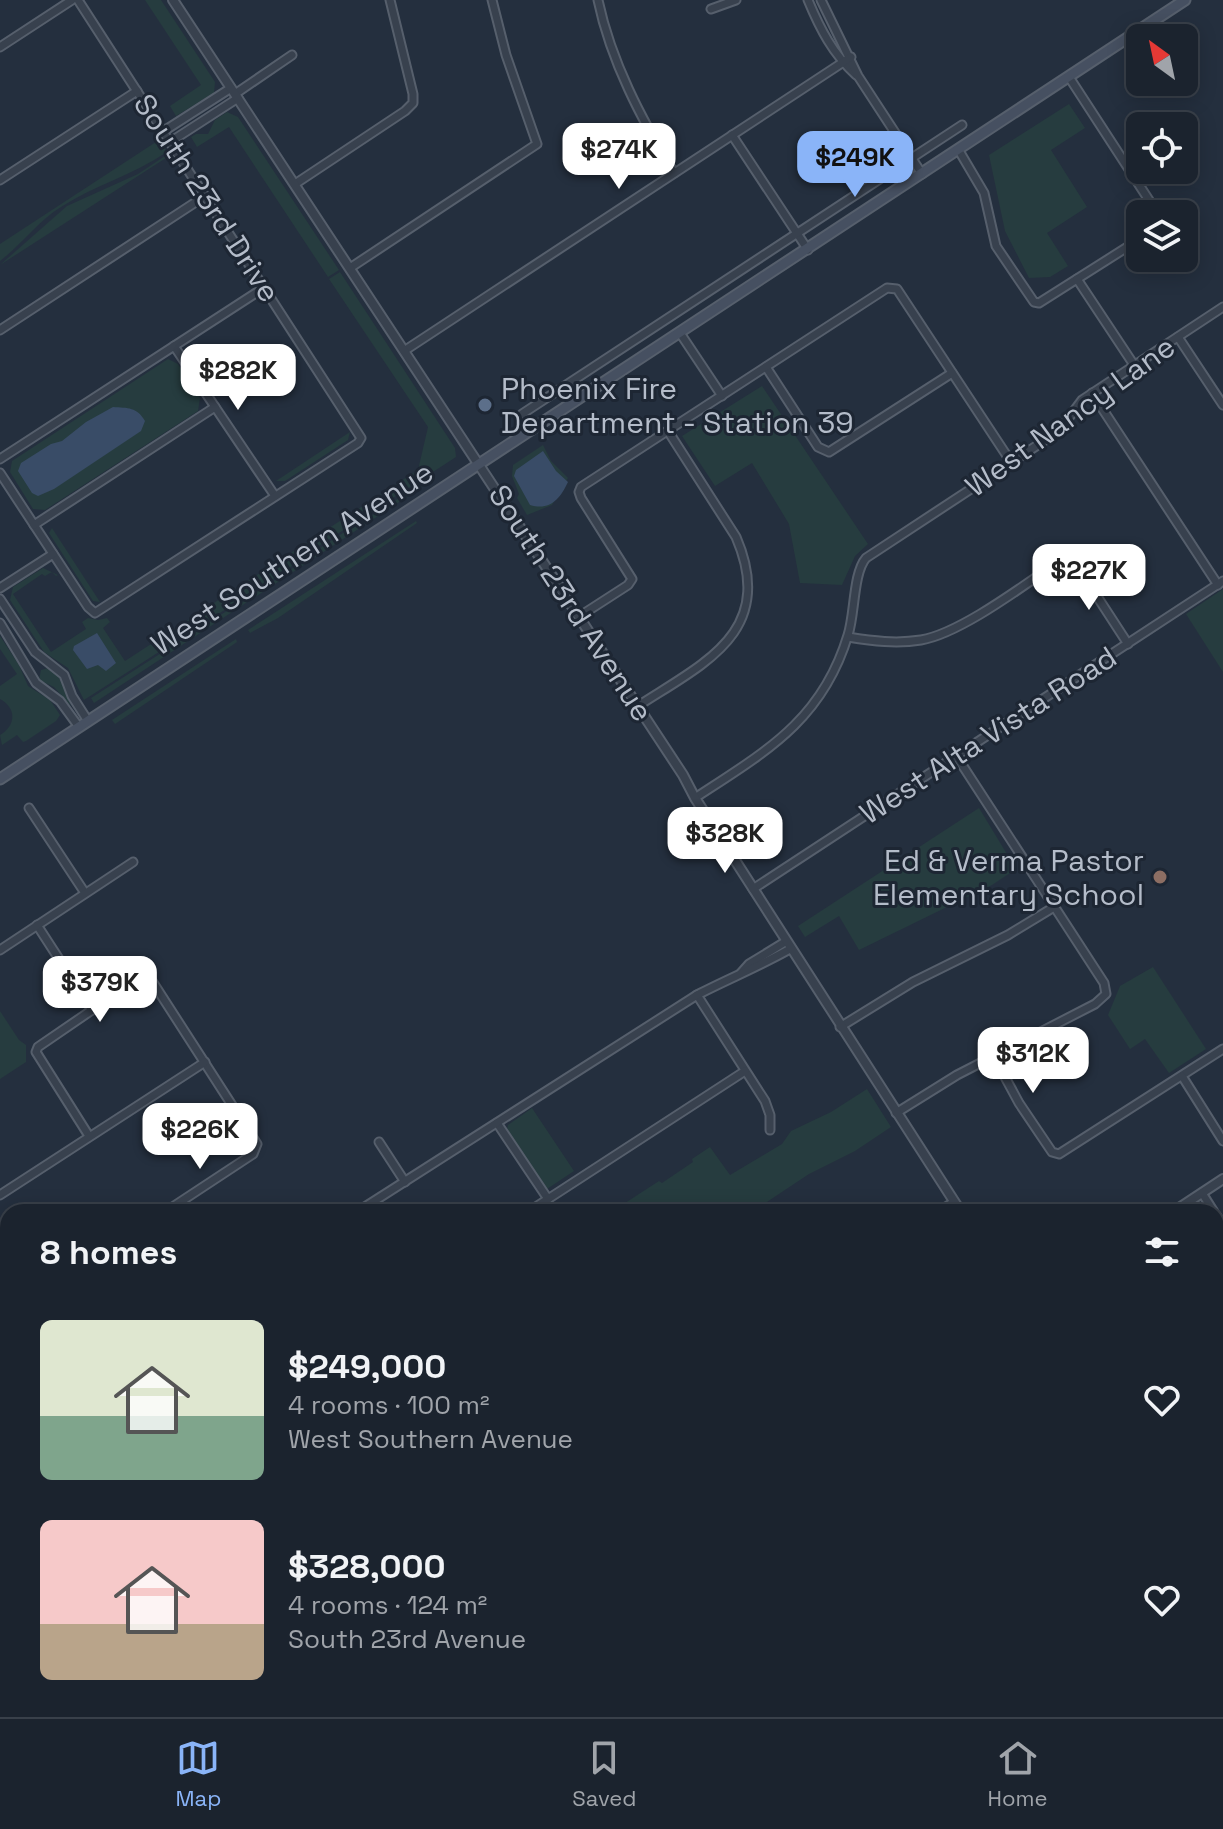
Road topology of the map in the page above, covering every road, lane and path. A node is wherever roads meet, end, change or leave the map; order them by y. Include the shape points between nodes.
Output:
1 (75, 0) edge
2 (390, 0) edge
3 (492, 0) edge
4 (598, 0) edge
5 (736, 0) edge
6 (808, 0) edge
7 (821, 0) edge
8 (1185, 0) edge
9 (176, 1) edge
10 (711, 9) dead end
11 (0, 47) edge
12 (292, 55) dead end
13 (851, 57) junction
14 (842, 63) junction
15 (858, 76) junction
16 (1069, 77) junction
17 (137, 91) junction
18 (235, 94) junction
19 (962, 125) dead end
20 (164, 131) junction
21 (732, 135) junction
22 (170, 142) junction
23 (958, 149) junction
24 (911, 158) junction
25 (1126, 165) edge
26 (674, 173) junction
27 (922, 174) junction
28 (0, 180) edge
29 (295, 184) junction
30 (205, 196) junction
31 (797, 234) junction
32 (1126, 248) edge
33 (808, 250) junction
34 (350, 268) junction
35 (1077, 279) junction
36 (265, 287) junction
37 (1223, 307) edge
38 (0, 330) edge
39 (680, 333) junction
40 (1178, 337) junction
41 (174, 346) junction
42 (404, 351) junction
43 (602, 362) junction
44 (1134, 365) junction
45 (766, 367) junction
46 (952, 373) junction
47 (612, 378) junction
48 (1092, 393) junction
49 (722, 396) junction
50 (1223, 405) edge
51 (215, 407) junction
52 (522, 414) dead end
53 (668, 431) junction
54 (0, 459) edge
55 (1011, 462) junction
56 (479, 464) junction
57 (0, 473) edge
58 (275, 496) junction
59 (34, 525) junction
60 (53, 554) junction
61 (1220, 583) edge
62 (0, 588) edge
63 (0, 599) edge
64 (580, 616) junction
65 (0, 623) edge
66 (848, 637) junction
67 (1128, 644) junction
68 (638, 706) junction
69 (83, 724) junction
70 (957, 757) junction
71 (0, 779) edge
72 (695, 798) junction
73 (29, 808) dead end
74 (133, 862) dead end
75 (753, 889) junction
76 (85, 893) junction
77 (1054, 907) junction
78 (37, 925) junction
79 (788, 946) junction
80 (0, 950) edge
81 (697, 995) junction
82 (92, 1010) junction
83 (840, 1027) junction
84 (1223, 1049) edge
85 (993, 1055) junction
86 (205, 1062) junction
87 (745, 1071) junction
88 (1182, 1076) junction
89 (896, 1113) junction
90 (497, 1123) junction
91 (770, 1130) dead end
92 (89, 1136) junction
93 (1223, 1141) edge
94 (379, 1142) dead end
95 (1223, 1179) edge
96 (405, 1182) junction
97 (1, 1193) edge
98 (1202, 1193) junction
99 (548, 1199) junction
100 (177, 1204) edge
101 (370, 1204) edge
102 (540, 1204) edge
103 (953, 1204) edge
104 (1185, 1204) edge
105 (1209, 1204) edge

1 - 11 street
1 - 17 street, South 23rd Drive
2 - 29 street via 413,103
3 - 34 street via 537,144
4 - 26 street via 633,101
5 - 10 street
6 - 14 street
7 - 13 street
8 - 16 main road, West Southern Avenue
9 - 18 street, South 23rd Avenue
12 - 18 street
13 - 14 street
13 - 15 street
14 - 15 street
14 - 21 street
15 - 24 street
16 - 23 main road, West Southern Avenue
16 - 25 street
17 - 20 street, South 23rd Drive
17 - 28 street
18 - 20 street
18 - 22 street
18 - 29 street, South 23rd Avenue
19 - 24 street
20 - 22 street, South 23rd Drive
21 - 26 street
21 - 31 street
22 - 30 street, South 23rd Drive
23 - 27 main road, West Southern Avenue
23 - 35 street via 984,193 996,246 1029,297 1039,303
24 - 27 street
24 - 31 street
26 - 42 street
27 - 33 main road, West Southern Avenue
29 - 34 street, South 23rd Avenue
30 - 36 street, South 23rd Drive
30 - 38 street
31 - 33 street
31 - 43 street
32 - 35 street
33 - 39 main road, West Southern Avenue
34 - 42 street, South 23rd Avenue
35 - 44 street
36 - 41 street
36 - 58 street, South 23rd Drive via 361,438
37 - 40 street, West Nancy Lane
39 - 47 main road, West Southern Avenue
39 - 49 street
40 - 44 street, West Nancy Lane
40 - 50 street
41 - 51 street
41 - 54 street
42 - 56 street, South 23rd Avenue
43 - 47 street
43 - 52 street
44 - 48 street, West Nancy Lane
45 - 46 street via 821,450 831,452
45 - 46 street via 892,286
45 - 49 street
46 - 55 street
47 - 56 main road, West Southern Avenue
48 - 55 street, West Nancy Lane via 1075,406 1062,428
48 - 61 street
49 - 53 street
51 - 58 street
51 - 59 street
53 - 64 street via 579,492 632,581
53 - 68 street via 736,537 747,589 740,621 724,648
55 - 66 street, West Nancy Lane via 863,561 857,570
56 - 64 street, South 23rd Avenue
56 - 69 main road, West Southern Avenue
57 - 59 street
58 - 60 street via 94,613
59 - 60 street
60 - 62 street
61 - 67 street, West Alta Vista Road
63 - 69 street via 35,652 64,675
64 - 68 street, South 23rd Avenue
65 - 69 street via 36,683
66 - 67 street via 886,643 938,636 1064,558 1076,564
66 - 72 street, West Nancy Lane via 833,673 795,728
67 - 70 street, West Alta Vista Road
68 - 72 street, South 23rd Avenue
69 - 71 main road, West Southern Avenue
70 - 75 street, West Alta Vista Road
70 - 77 street
72 - 75 street, South 23rd Avenue
73 - 76 street
74 - 76 street
75 - 79 street, South 23rd Avenue
76 - 78 street
77 - 83 street
77 - 85 street via 1106,994
78 - 80 street
78 - 82 street
79 - 81 street
79 - 83 street, South 23rd Avenue
81 - 87 street
81 - 90 street
82 - 86 street via 152,981
82 - 92 street via 36,1052
83 - 89 street, South 23rd Avenue
84 - 88 street
85 - 88 street via 1019,1103 1057,1154
85 - 89 street
86 - 92 street
86 - 100 street via 257,1148
87 - 91 street via 767,1106
87 - 99 street
88 - 93 street
89 - 103 street, South 23rd Avenue
90 - 96 street
90 - 99 street
92 - 97 street
94 - 96 street
95 - 98 street
96 - 101 street
98 - 104 street
98 - 105 street
99 - 102 street

